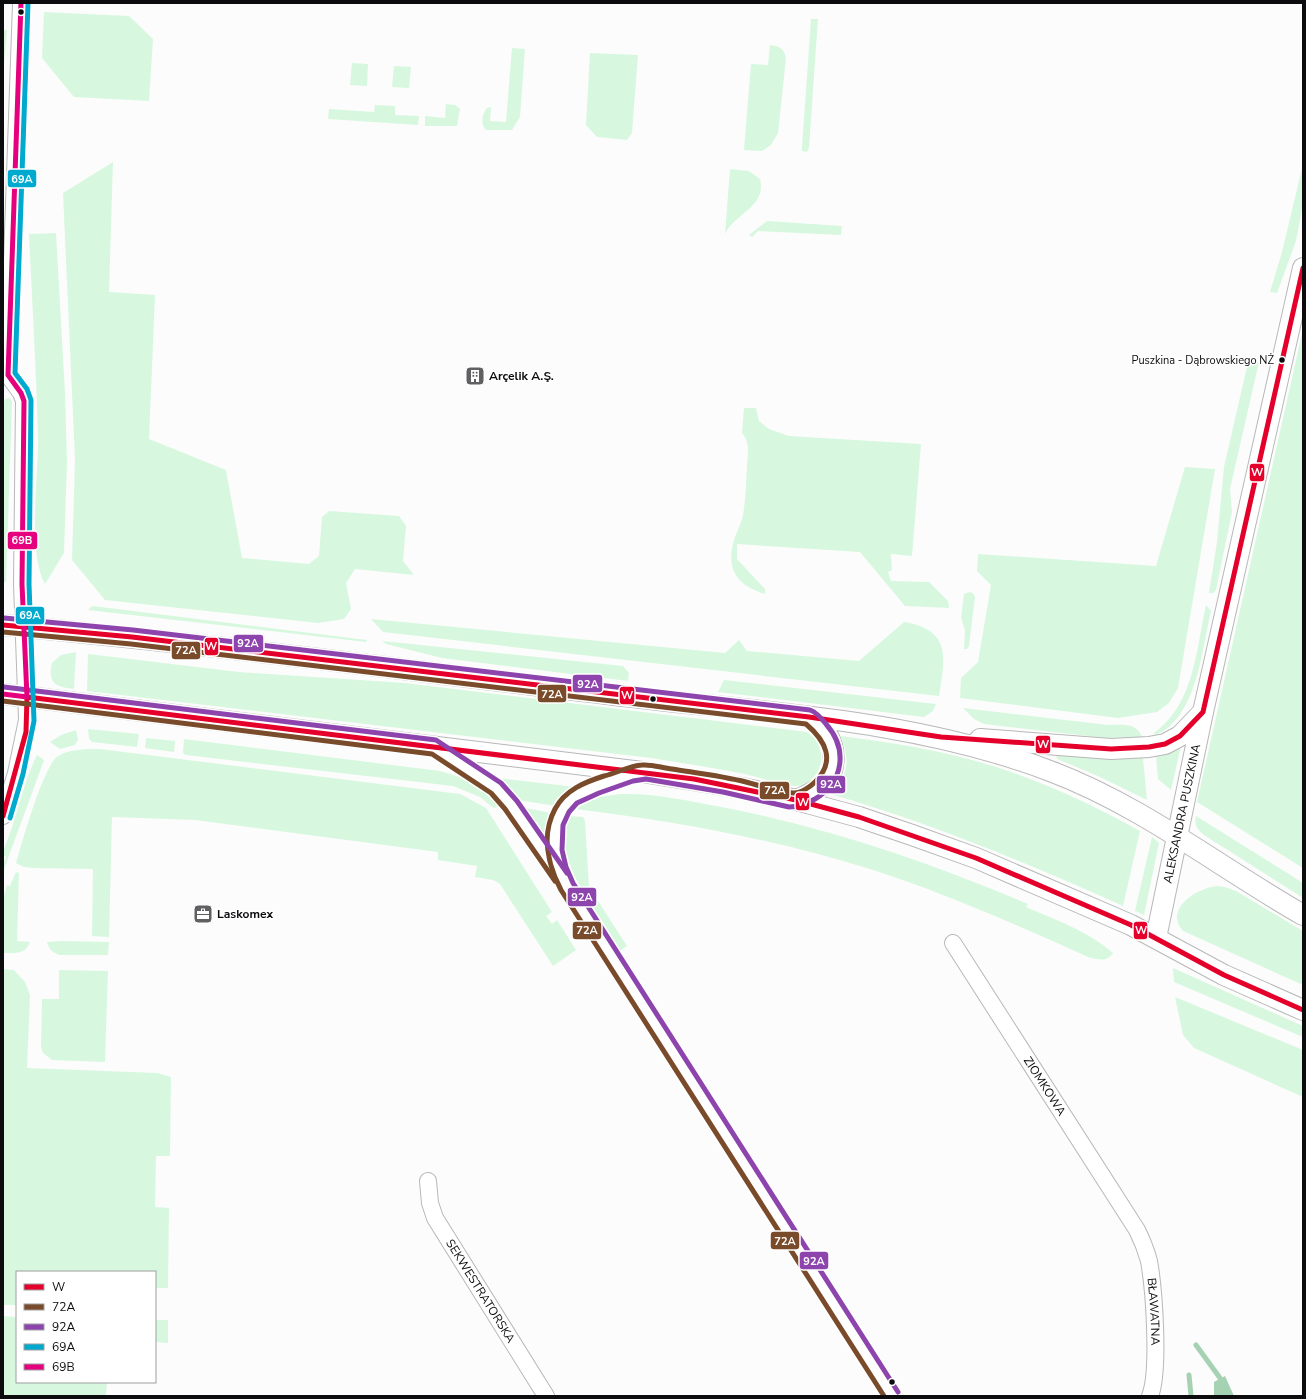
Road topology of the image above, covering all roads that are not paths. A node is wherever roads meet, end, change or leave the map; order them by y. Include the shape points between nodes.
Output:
1 (21, 3) edge
2 (1303, 268) edge
3 (6, 378) edge
4 (3, 625) edge
5 (24, 627) junction
6 (3, 694) edge
7 (27, 697) junction
8 (1203, 712) junction
9 (809, 717) junction
10 (941, 737) junction
11 (434, 747) junction
12 (642, 772) junction
13 (796, 800) junction
14 (3, 816) edge
15 (1177, 836) junction
16 (567, 886) junction
17 (1303, 915) edge
18 (1156, 938) junction
19 (953, 943) dead end
20 (1303, 1010) edge
21 (428, 1181) dead end
22 (1137, 1230) joint
23 (546, 1396) edge
24 (892, 1396) edge
25 (1150, 1396) edge

1 - 3 street
2 - 8 main road, ALEKSANDRA PUSZKINA
3 - 5 street via 22,393 24,401 21,555
4 - 5 main road
5 - 7 street
5 - 9 main road via 132,637
6 - 7 main road
7 - 11 main road
7 - 14 street via 25,736
8 - 10 main road via 1180,736 1165,744 1149,747 1111,749
8 - 15 main road, ALEKSANDRA PUSZKINA
9 - 10 main road
9 - 13 main road via 826,733 831,742 833,768 824,784
10 - 15 main road via 979,746 1053,772 1115,800
11 - 12 main road
11 - 16 street via 496,788 511,805
12 - 13 main road
12 - 16 street via 586,790 564,807 556,824 554,844 558,865
13 - 18 main road via 867,820 976,858
15 - 17 main road
15 - 18 main road, ALEKSANDRA PUSZKINA
16 - 24 street
18 - 20 main road via 1224,975
19 - 22 street, ZIOMKOWA
21 - 23 street, SEKWESTRATORSKA via 430,1203 435,1218
22 - 25 street, BŁAWATNA via 1146,1252 1151,1279 1155,1359

